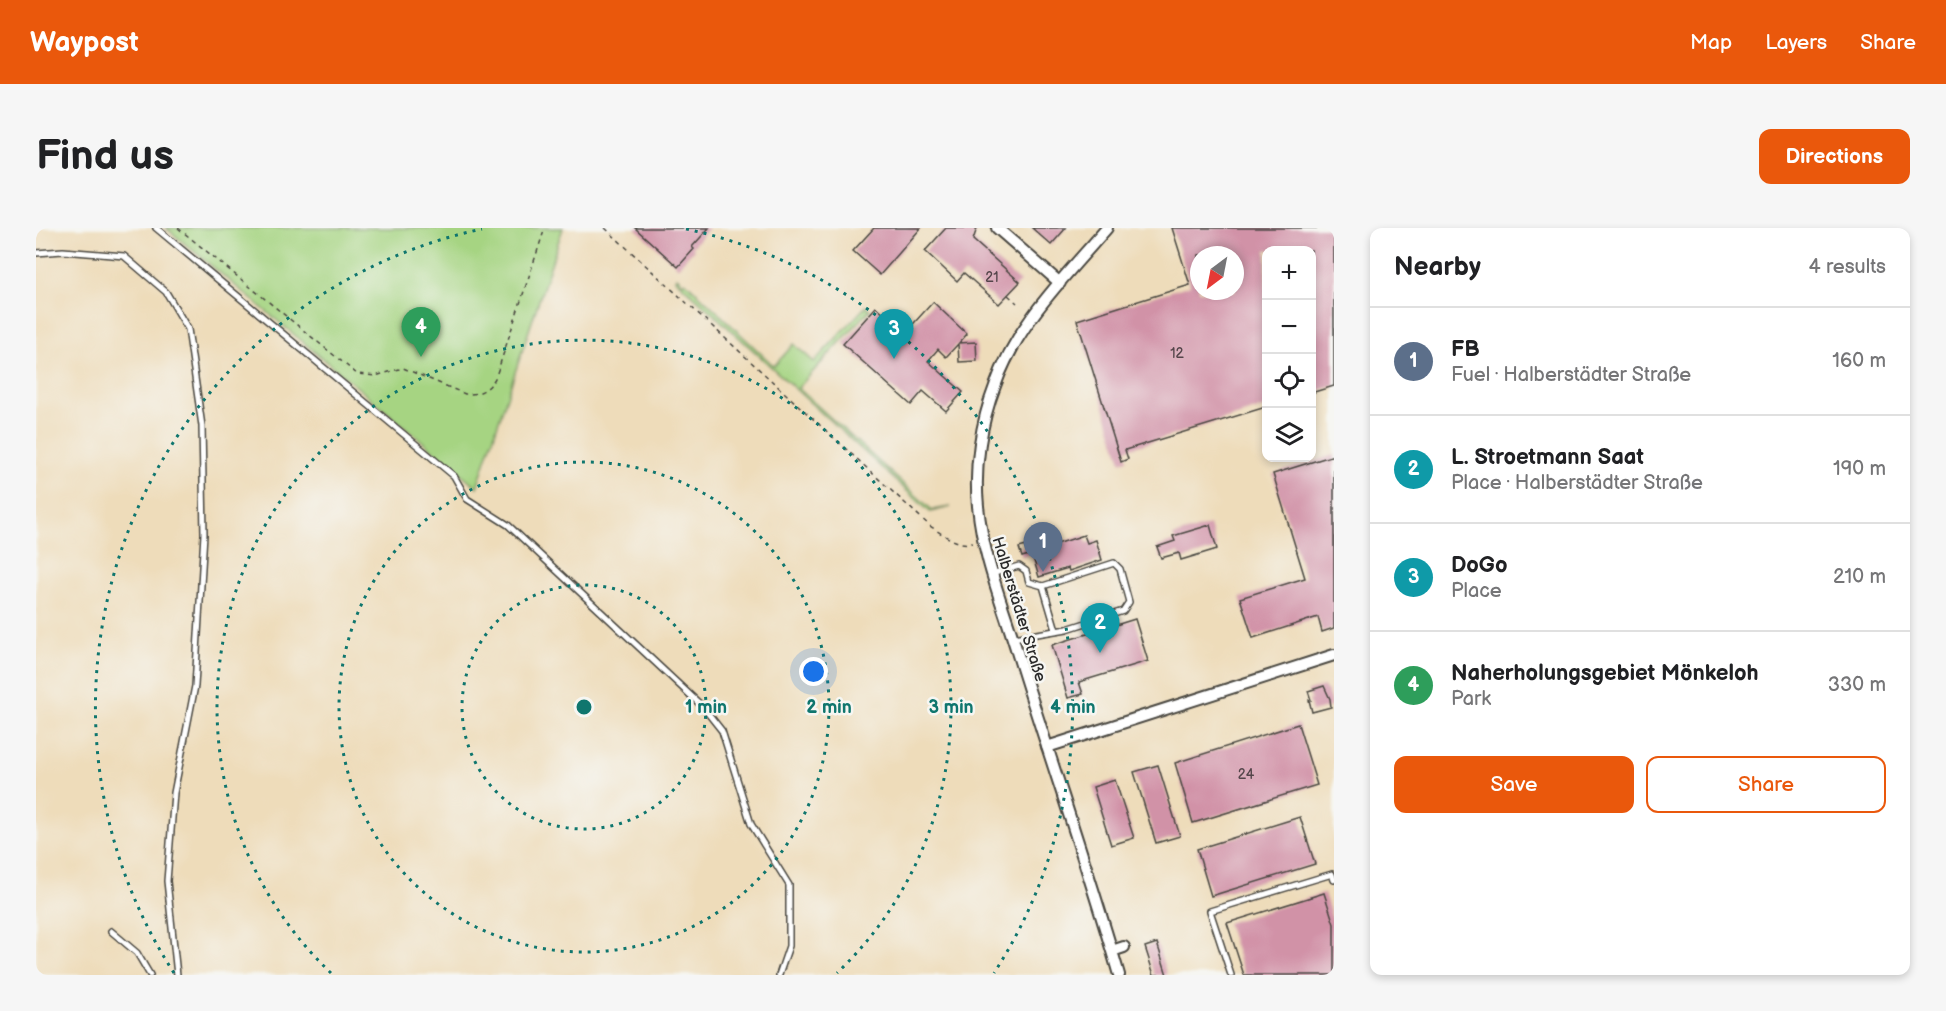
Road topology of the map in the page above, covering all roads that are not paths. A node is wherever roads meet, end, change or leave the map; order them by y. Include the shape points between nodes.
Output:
1 (156, 228) edge
2 (998, 228) edge
3 (1107, 228) edge
4 (36, 253) edge
5 (1060, 283) junction
6 (991, 574) junction
7 (1043, 586) junction
8 (1056, 630) junction
9 (1014, 638) junction
10 (1334, 655) edge
11 (1047, 747) junction
12 (1334, 880) edge
13 (111, 931) dead end
14 (1124, 947) dead end
15 (1112, 951) junction
16 (150, 975) edge
17 (177, 975) edge
18 (779, 975) edge
19 (1119, 975) edge
20 (1231, 975) edge

1 - 18 lane via 454,476 467,499 508,525 704,707 722,731 751,824 789,885 789,946
2 - 5 street
3 - 5 street, Halberstädter Straße
4 - 17 lane via 124,256 166,292 188,330 202,426 204,534 195,686 174,793 167,881
5 - 6 street, Halberstädter Straße via 1021,331 988,406 977,489
6 - 7 lane via 1019,566 1026,571 1029,582
6 - 9 street, Halberstädter Straße
7 - 8 lane
7 - 8 lane via 1114,563 1120,569 1129,602 1123,611
8 - 9 lane
9 - 11 street, Halberstädter Straße
10 - 11 street
11 - 15 street, Halberstädter Straße
12 - 20 lane via 1332,874 1210,911
13 - 16 lane via 137,953
14 - 15 street
15 - 19 street, Halberstädter Straße

